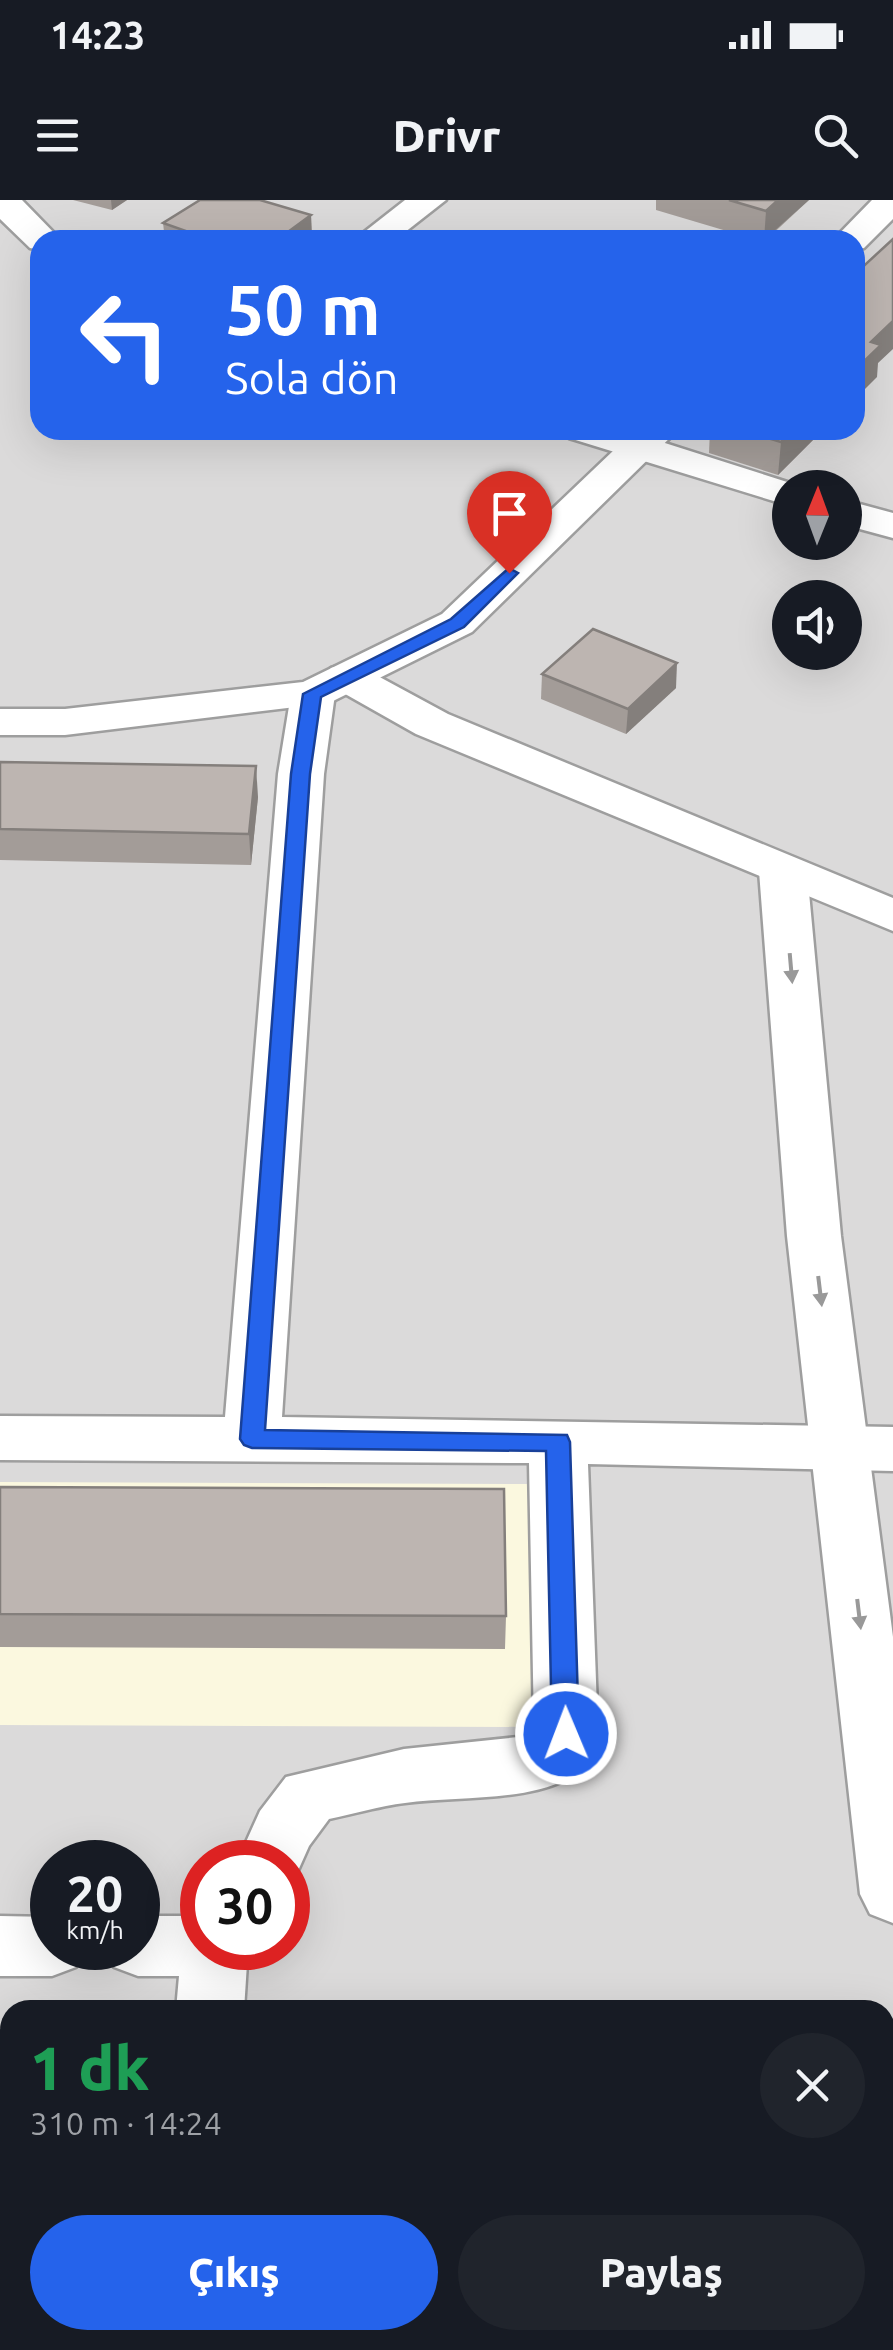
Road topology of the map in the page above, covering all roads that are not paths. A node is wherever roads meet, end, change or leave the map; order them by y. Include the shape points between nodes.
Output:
1 (4, 200) edge
2 (428, 200) edge
3 (853, 200) edge
4 (892, 200) edge
5 (31, 230) edge
6 (386, 230) edge
7 (823, 230) edge
8 (861, 230) edge
9 (617, 440) edge
10 (619, 440) edge
11 (637, 440) edge
12 (772, 488) edge
13 (862, 517) edge
14 (893, 526) edge
15 (330, 686) junction
16 (0, 702) edge
17 (0, 722) edge
18 (782, 871) junction
19 (884, 900) edge
20 (0, 1438) edge
21 (252, 1439) junction
22 (558, 1442) junction
23 (866, 1449) edge
24 (279, 1840) edge
25 (893, 1894) edge
26 (0, 1946) edge
27 (30, 1946) edge
28 (213, 1970) edge
29 (211, 2000) edge

1 - 5 street
2 - 6 street
3 - 7 street
4 - 8 street
9 - 16 street via 453,581 316,656 230,680 89,702
10 - 15 street via 457,623
11 - 12 street
13 - 14 street
15 - 17 street via 65,722
15 - 18 street
15 - 21 street via 301,774
18 - 19 street
18 -> 23 street via 814,1236
20 - 21 street
21 - 22 street
22 - 23 street
22 - 24 street via 566,1734 547,1759 404,1776 309,1796
23 -> 25 street
26 - 27 street
28 - 29 street

